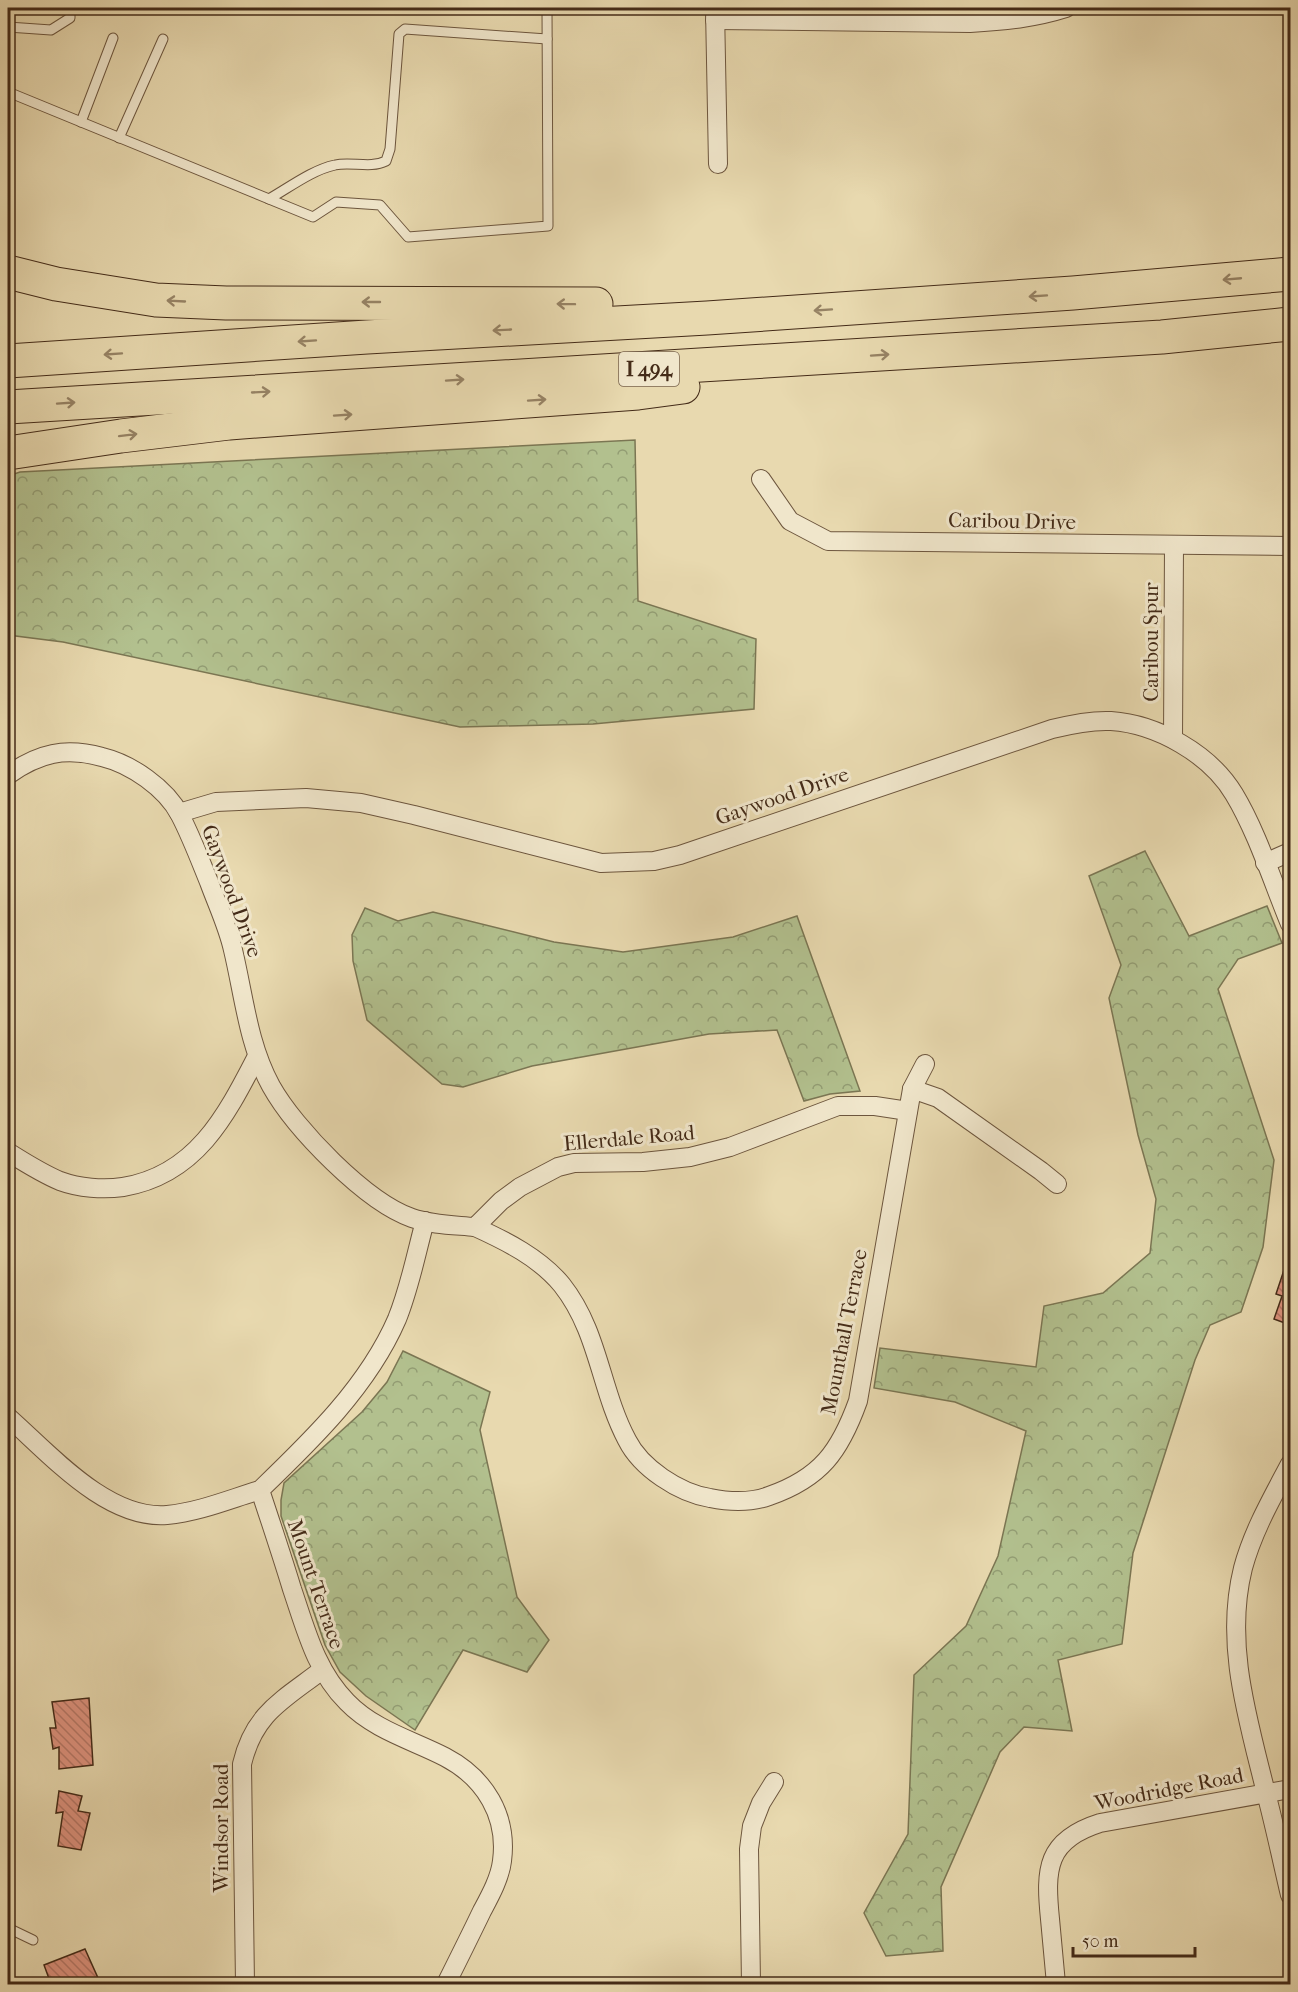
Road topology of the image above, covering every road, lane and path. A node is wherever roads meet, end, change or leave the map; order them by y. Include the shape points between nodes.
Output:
1 (70, 8) edge
2 (546, 8) edge
3 (1066, 8) edge
4 (715, 14) edge
5 (8, 27) edge
6 (113, 38) dead end
7 (163, 39) dead end
8 (547, 39) junction
9 (8, 92) edge
10 (81, 122) junction
11 (119, 138) junction
12 (718, 164) dead end
13 (269, 199) junction
14 (8, 272) edge
15 (1290, 274) edge
16 (707, 318) junction
17 (1290, 324) edge
18 (838, 358) junction
19 (8, 361) edge
20 (8, 407) edge
21 (8, 453) edge
22 (761, 479) dead end
23 (1174, 545) junction
24 (1290, 546) edge
25 (1173, 739) junction
26 (8, 775) edge
27 (179, 813) junction
28 (1290, 852) edge
29 (1265, 863) junction
30 (1290, 924) edge
31 (257, 1056) junction
32 (925, 1064) dead end
33 (912, 1089) junction
34 (908, 1111) junction
35 (8, 1152) edge
36 (1057, 1184) dead end
37 (424, 1221) junction
38 (475, 1227) junction
39 (8, 1417) edge
40 (1290, 1464) edge
41 (260, 1490) junction
42 (322, 1670) junction
43 (774, 1782) dead end
44 (1290, 1789) edge
45 (1267, 1794) junction
46 (1290, 1895) edge
47 (8, 1928) edge
48 (33, 1940) dead end
49 (245, 1984) edge
50 (446, 1984) edge
51 (751, 1984) edge
52 (1056, 1984) edge

1 - 5 lane via 69,18 51,30
2 - 8 lane
3 - 4 street via 1007,21 970,23
4 - 12 street
6 - 10 lane
7 - 11 lane
8 - 13 lane via 405,29 399,33 386,161 379,165 339,164 324,168
8 - 13 lane via 548,226 408,237 380,205 336,202 313,218
9 - 10 lane
10 - 11 lane
11 - 13 lane
16 -> 14 highway via 639,305 156,300
15 -> 16 highway, I 494
16 -> 19 highway, I 494
18 -> 17 highway, I 494 via 1162,338
20 -> 18 highway, I 494
21 -> 18 highway via 229,423 638,393 761,377
22 - 23 street, Caribou Drive via 790,521 828,541
23 - 24 street, Caribou Drive
23 - 25 street, Caribou Spur
25 - 27 street, Gaywood Drive via 1112,721 1081,722 680,855 627,864 601,863 361,803 306,798 216,802
25 - 29 street, Gaywood Drive via 1209,765 1233,792
26 - 27 street, Gaywood Drive via 38,757 70,751 91,754 128,767 163,793
27 - 31 street, Gaywood Drive via 233,948
28 - 29 street
29 - 30 street, Gaywood Drive
31 - 35 street via 230,1105 199,1148 179,1166 148,1181 114,1188 79,1186 45,1174
31 - 37 street via 289,1112 330,1158 395,1210
32 - 33 street, Mounthall Terrace
33 - 34 street, Mounthall Terrace
33 - 36 street via 938,1098
34 - 38 street, Ellerdale Road via 875,1106 838,1107 730,1147 690,1157 558,1167 540,1174 501,1201
34 - 38 street, Mounthall Terrace via 858,1401 848,1428 832,1455 811,1476 757,1500 697,1496 670,1484 647,1465 628,1442 594,1345 561,1284 536,1260
37 - 38 street
37 - 41 street via 398,1318 379,1356 348,1398
39 - 41 street via 95,1493 140,1513 166,1515 190,1511
40 - 45 street via 1255,1531 1236,1610 1242,1691
41 - 42 street, Mount Terrace
42 - 49 street, Windsor Road via 274,1707 246,1744 242,1764
42 - 50 street, Mount Terrace via 347,1703 370,1721 468,1771 485,1789 497,1811 503,1836 502,1863
43 - 51 street via 752,1826 748,1849
44 - 45 street, Woodridge Road
45 - 46 street
45 - 52 street, Woodridge Road via 1100,1823 1067,1839 1055,1853 1047,1890
47 - 48 lane

